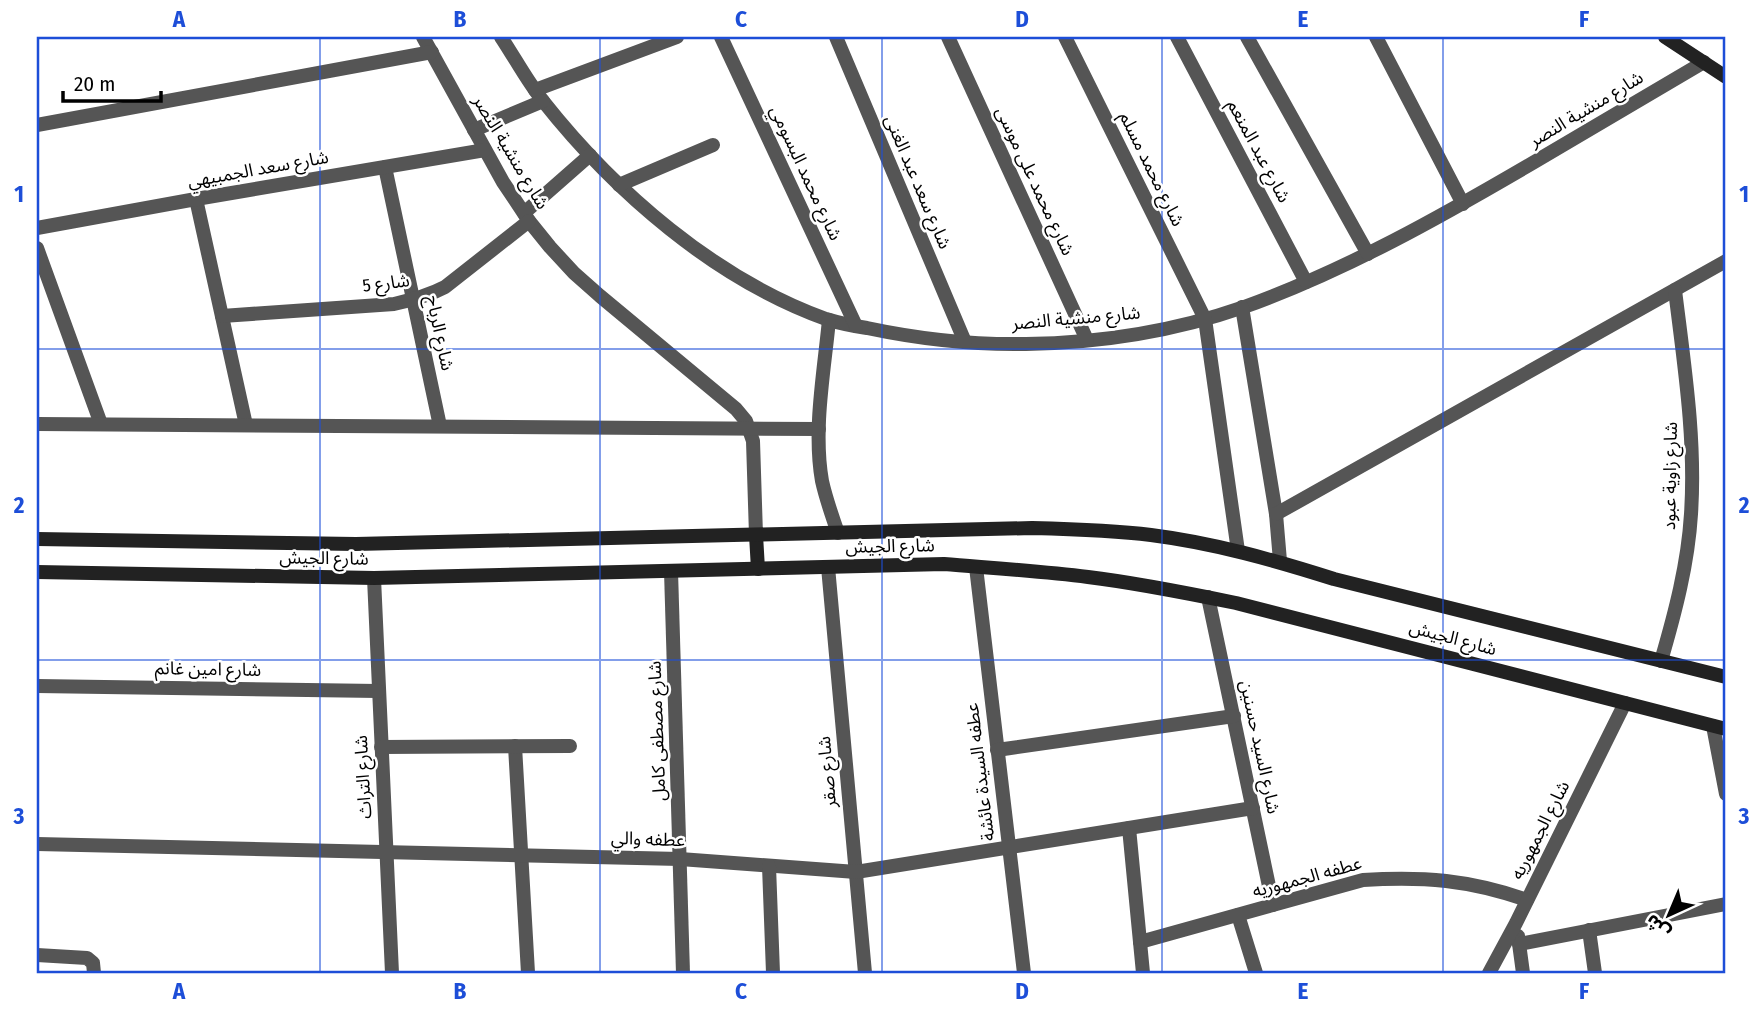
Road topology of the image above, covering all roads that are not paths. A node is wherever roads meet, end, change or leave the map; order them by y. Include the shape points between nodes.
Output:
1 (423, 37) edge
2 (501, 37) edge
3 (677, 37) edge
4 (721, 37) edge
5 (836, 37) edge
6 (948, 37) edge
7 (1065, 37) edge
8 (1177, 37) edge
9 (1247, 37) edge
10 (1376, 37) edge
11 (1665, 37) edge
12 (432, 52) junction
13 (1704, 62) junction
14 (1726, 77) edge
15 (539, 95) junction
16 (37, 125) edge
17 (474, 130) junction
18 (713, 145) dead end
19 (485, 150) junction
20 (590, 155) junction
21 (385, 167) junction
22 (619, 185) junction
23 (196, 199) junction
24 (1463, 204) junction
25 (526, 217) junction
26 (37, 228) edge
27 (37, 248) edge
28 (1368, 254) junction
29 (1726, 261) edge
30 (1306, 282) junction
31 (1675, 290) junction
32 (414, 300) junction
33 (1242, 307) junction
34 (222, 316) junction
35 (1205, 319) junction
36 (829, 320) junction
37 (856, 326) junction
38 (1087, 340) junction
39 (965, 342) junction
40 (37, 424) edge
41 (101, 424) junction
42 (246, 425) junction
43 (440, 426) junction
44 (750, 428) junction
45 (819, 429) junction
46 (1276, 514) junction
47 (838, 533) junction
48 (756, 535) junction
49 (37, 539) edge
50 (1238, 551) junction
51 (1280, 561) junction
52 (976, 566) junction
53 (828, 567) junction
54 (758, 569) junction
55 (671, 571) junction
56 (37, 572) edge
57 (374, 578) junction
58 (1208, 597) junction
59 (1661, 661) junction
60 (1726, 677) edge
61 (37, 686) edge
62 (378, 691) junction
63 (1625, 703) junction
64 (1234, 716) junction
65 (1720, 727) edge
66 (515, 746) junction
67 (570, 746) dead end
68 (381, 747) junction
69 (997, 750) junction
70 (1726, 794) edge
71 (1253, 808) junction
72 (1129, 828) junction
73 (37, 844) edge
74 (1008, 847) junction
75 (386, 852) junction
76 (522, 855) junction
77 (680, 859) junction
78 (769, 866) junction
79 (856, 872) junction
80 (1527, 900) junction
81 (1726, 904) edge
82 (1273, 905) junction
83 (1238, 915) junction
84 (1516, 923) junction
85 (1589, 930) junction
86 (1140, 942) junction
87 (1519, 944) junction
88 (37, 955) edge
89 (94, 973) edge
90 (392, 973) edge
91 (528, 973) edge
92 (683, 973) edge
93 (773, 973) edge
94 (865, 973) edge
95 (1024, 973) edge
96 (1143, 973) edge
97 (1256, 973) edge
98 (1489, 973) edge
99 (1523, 973) edge
100 (1595, 973) edge

1 - 12 street, شارع منشية النصر
2 - 15 street, شارع منشية النصر
3 - 15 street
4 - 37 street, شارع محمد البسومي
5 - 39 street, شارع سعد عبد الغنى
6 - 38 street, شارع محمد على موسى
7 - 35 street, شارع محمد مسلم
8 - 30 street, شارع عبد المنعم
9 - 28 street
10 - 24 street
11 - 13 main road
12 - 16 street
12 - 17 street, شارع منشية النصر
13 - 14 main road
13 - 24 street, شارع منشية النصر
15 - 17 street
15 - 20 street, شارع منشية النصر
17 - 19 street, شارع منشية النصر
18 - 22 street
19 - 21 street, شارع سعد الجمبيهي
19 - 25 street, شارع منشية النصر
20 - 22 street, شارع منشية النصر
20 - 25 street, شارع 5
21 - 23 street, شارع سعد الجمبيهي
21 - 32 street, شارع الرباح
22 - 36 street, شارع منشية النصر via 662,223 757,288
23 - 26 street, شارع سعد الجمبيهي
23 - 34 street
24 - 28 street, شارع منشية النصر
25 - 32 street, شارع 5 via 445,287
25 - 44 street, شارع منشية النصر via 574,272 736,409
27 - 41 street
28 - 30 street, شارع منشية النصر
29 - 31 street
30 - 33 street, شارع منشية النصر
31 - 46 street
31 - 59 street, شارع زاوية عبود via 1693,468 1685,564
32 - 34 street, شارع 5
32 - 43 street, شارع الرباح
33 - 35 street, شارع منشية النصر
33 - 46 street
34 - 42 street
35 - 38 street, شارع منشية النصر
35 - 50 street, شارع محمد مسلم
36 - 37 street, شارع منشية النصر
36 - 45 street
37 - 39 street, شارع منشية النصر
38 - 39 street, شارع منشية النصر
40 - 41 street
41 - 42 street
42 - 43 street
43 - 44 street
44 - 45 street
44 - 48 street
45 - 47 street via 822,481
46 - 51 street
47 - 48 main road, شارع الجيش
47 - 50 main road, شارع الجيش via 1087,529
48 - 49 main road, شارع الجيش via 356,544
48 - 54 main road
50 - 51 main road, شارع الجيش
51 - 59 main road, شارع الجيش via 1334,579
52 - 53 main road, شارع الجيش
52 - 58 main road, شارع الجيش via 1088,577
52 - 69 street, عطفه السيدة عائشة
53 - 54 main road, شارع الجيش
53 - 79 street, شارع صقر
54 - 55 main road, شارع الجيش
55 - 57 main road, شارع الجيش
55 - 77 street, شارع مصطفى كامل
56 - 57 main road, شارع الجيش
57 - 62 street, شارع التراث
58 - 63 main road, شارع الجيش
58 - 64 street, شارع السيد حسنين
59 - 60 main road, شارع الجيش
61 - 62 street, شارع امين غانم
62 - 68 street, شارع التراث
63 - 65 main road, شارع الجيش
63 - 80 street, شارع الجمهوريه
64 - 69 street
64 - 71 street, شارع السيد حسنين
65 - 70 street
66 - 67 street
66 - 68 street
66 - 76 street
68 - 75 street, شارع التراث
69 - 74 street, عطفه السيدة عائشة
71 - 72 street, عطفه والي
71 - 82 street, شارع السيد حسنين
72 - 74 street, عطفه والي
72 - 86 street
73 - 75 street, عطفه والي
74 - 79 street, عطفه والي
74 - 95 street, عطفه السيدة عائشة
75 - 76 street, عطفه والي
75 - 90 street, شارع التراث
76 - 77 street, عطفه والي
76 - 91 street
77 - 78 street, عطفه والي
77 - 92 street, شارع مصطفى كامل
78 - 79 street, عطفه والي
78 - 93 street
79 - 94 street, شارع صقر
80 - 82 street, عطفه الجمهوريه via 1474,884 1400,878 1363,880
80 - 84 street, شارع الجمهوريه
81 - 85 street
82 - 83 street, عطفه الجمهوريه
83 - 86 street, عطفه الجمهوريه
83 - 97 street
84 - 87 street
84 - 98 street, شارع الجمهوريه
85 - 87 street
85 - 100 street
86 - 96 street
87 - 99 street
88 - 89 street via 87,958

